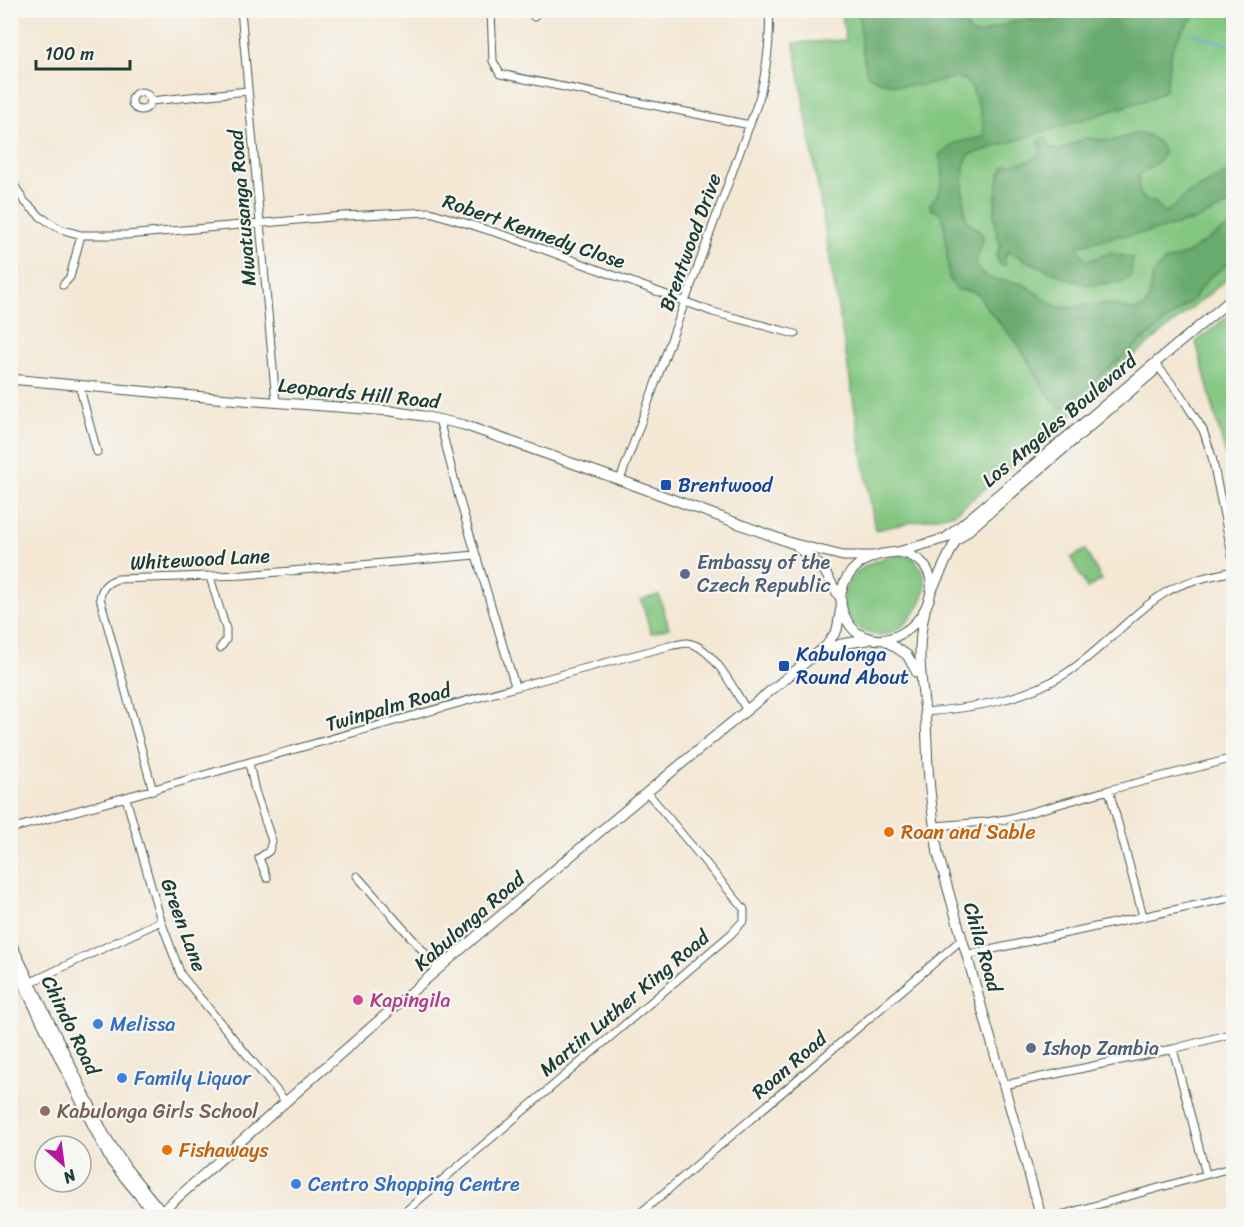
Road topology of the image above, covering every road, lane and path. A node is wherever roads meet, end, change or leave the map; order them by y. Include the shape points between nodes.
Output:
1 (241, 10) edge
2 (491, 10) edge
3 (769, 10) edge
4 (248, 91) junction
5 (151, 101) dead end
6 (750, 125) junction
7 (10, 178) edge
8 (260, 224) junction
9 (81, 235) junction
10 (63, 285) dead end
11 (1233, 297) edge
12 (686, 302) junction
13 (1233, 305) edge
14 (795, 334) dead end
15 (1159, 368) junction
16 (10, 379) edge
17 (79, 385) junction
18 (276, 402) junction
19 (439, 419) junction
20 (96, 452) dead end
21 (620, 480) junction
22 (790, 543) junction
23 (898, 552) junction
24 (476, 555) junction
25 (875, 556) junction
26 (1233, 564) edge
27 (1233, 571) edge
28 (210, 576) junction
29 (932, 590) junction
30 (839, 596) junction
31 (842, 607) junction
32 (925, 611) junction
33 (878, 639) junction
34 (220, 648) dead end
35 (809, 659) junction
36 (920, 681) junction
37 (515, 686) junction
38 (746, 709) junction
39 (925, 712) junction
40 (1233, 758) edge
41 (249, 763) junction
42 (1109, 790) junction
43 (153, 791) junction
44 (647, 792) junction
45 (126, 798) junction
46 (935, 826) junction
47 (10, 829) edge
48 (357, 876) dead end
49 (267, 878) dead end
50 (1233, 897) edge
51 (1143, 916) junction
52 (161, 921) junction
53 (961, 939) junction
54 (10, 941) edge
55 (966, 956) junction
56 (10, 957) edge
57 (439, 969) junction
58 (27, 984) junction
59 (1233, 1033) edge
60 (1173, 1049) junction
61 (1004, 1084) junction
62 (286, 1102) junction
63 (1233, 1167) edge
64 (1206, 1174) junction
65 (160, 1215) edge
66 (400, 1216) edge
67 (637, 1216) edge
68 (1041, 1216) edge
69 (1057, 1216) edge

1 - 4 street, Mwatusanga Road
2 - 6 street via 493,62 500,74
3 - 6 street, Brentwood Drive via 766,74
4 - 5 street
4 - 8 street, Mwatusanga Road
6 - 12 street, Brentwood Drive
7 - 9 street via 24,201 41,217 60,229
8 - 9 street, Robert Kennedy Close
8 - 12 street, Robert Kennedy Close via 430,212
8 - 18 street, Mwatusanga Road
9 - 10 street via 70,277
11 - 23 main road, Los Angeles Boulevard via 946,538
12 - 14 street, Robert Kennedy Close
12 - 21 street, Brentwood Drive
13 - 15 main road, Los Angeles Boulevard
15 - 26 street via 1203,430
15 - 29 main road, Los Angeles Boulevard via 954,542
16 - 17 main road, Leopards Hill Road
17 - 18 main road, Leopards Hill Road
17 - 20 street
18 - 19 main road, Leopards Hill Road via 392,411
19 - 21 main road, Leopards Hill Road
19 - 24 street
21 - 22 main road, Leopards Hill Road
22 - 25 main road, Leopards Hill Road via 843,556
22 - 30 main road, Leopards Hill Road via 822,567
23 - 25 main road
23 - 29 main road via 919,560 928,571
24 - 28 street, Whitewood Lane
24 - 37 street
25 - 30 main road via 849,573
27 - 39 street via 1168,592 1078,665 1035,690 985,704
28 - 34 street via 226,628 226,640
28 - 43 street, Whitewood Lane via 117,579 101,592 102,608
29 - 32 main road
30 - 31 main road
31 - 33 main road via 854,631
31 - 35 main road, Kabulonga Road via 834,635
32 - 33 main road via 902,633
32 - 36 main road, Chila Road via 919,647
33 - 35 main road, Kabulonga Road via 836,646
33 - 36 main road, Chila Road via 907,655
35 - 38 main road, Kabulonga Road
36 - 39 main road, Chila Road
37 - 38 street, Twinpalm Road via 687,643 714,660
37 - 41 street, Twinpalm Road
38 - 44 main road, Kabulonga Road
39 - 46 main road, Chila Road
40 - 42 street
41 - 43 street, Twinpalm Road
41 - 49 street via 272,841 269,851 259,858
42 - 46 street via 1007,819
42 - 51 street
43 - 45 street, Twinpalm Road
44 - 57 main road, Kabulonga Road
44 - 66 street, Martin Luther King Road via 744,909 744,920
45 - 47 street, Twinpalm Road
45 - 52 street, Green Lane
46 - 53 main road, Chila Road
48 - 57 street
50 - 51 street
51 - 55 street
52 - 58 street
52 - 62 street, Green Lane via 186,982
53 - 55 main road, Chila Road
53 - 67 street, Roan Road
54 - 58 main road, Chindo Road
55 - 61 main road, Chila Road
56 - 58 main road, Chindo Road
57 - 62 main road, Kabulonga Road
58 - 65 main road, Chindo Road via 104,1134
59 - 60 street
60 - 61 street
60 - 64 street
61 - 68 main road, Chila Road
62 - 65 main road, Kabulonga Road
63 - 64 street
64 - 69 street

